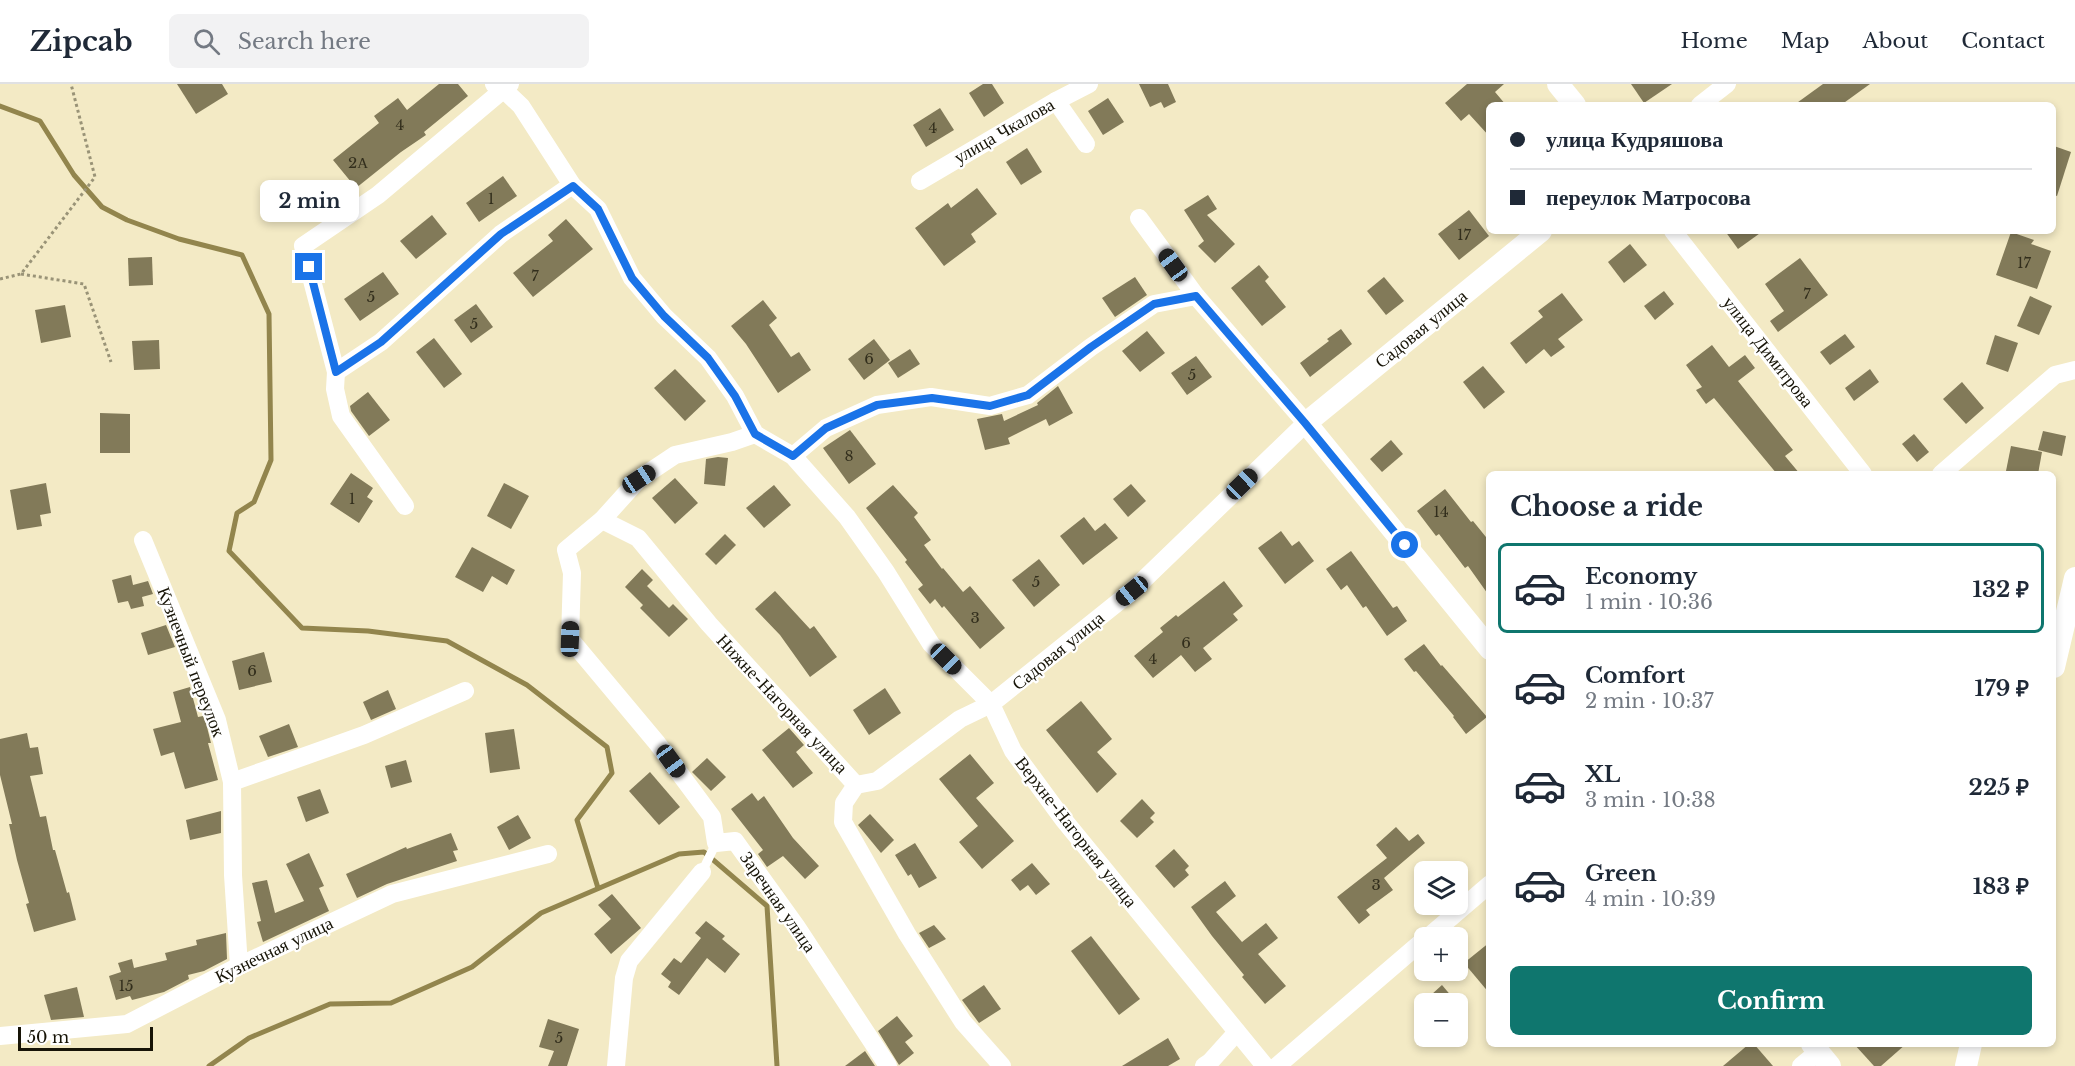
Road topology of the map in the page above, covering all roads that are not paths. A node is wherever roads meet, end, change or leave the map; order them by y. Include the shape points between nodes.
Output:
1 (1089, 84) edge
2 (1558, 84) edge
3 (1727, 84) edge
4 (502, 86) edge
5 (1056, 101) junction
6 (1573, 102) edge
7 (1704, 102) edge
8 (1086, 144) dead end
9 (920, 181) dead end
10 (573, 186) junction
11 (1139, 218) dead end
12 (1537, 234) edge
13 (1675, 234) edge
14 (1196, 296) junction
15 (2075, 370) edge
16 (336, 372) junction
17 (1305, 423) junction
18 (755, 434) junction
19 (793, 456) junction
20 (1861, 471) edge
21 (1944, 471) edge
22 (405, 506) dead end
23 (602, 520) junction
24 (143, 540) dead end
25 (2075, 578) edge
26 (1486, 645) edge
27 (2056, 659) edge
28 (465, 691) dead end
29 (991, 704) junction
30 (232, 782) junction
31 (856, 785) junction
32 (716, 843) junction
33 (548, 854) dead end
34 (702, 872) joint
35 (1486, 887) edge
36 (1439, 927) edge
37 (1414, 948) edge
38 (239, 966) junction
39 (1237, 1032) junction
40 (0, 1035) edge
41 (1970, 1047) edge
42 (1820, 1054) edge
43 (616, 1066) edge
44 (888, 1066) edge
45 (1002, 1066) edge
46 (1204, 1066) edge
47 (1265, 1066) edge
48 (1277, 1066) edge
49 (1800, 1066) edge
50 (1966, 1066) edge

1 - 5 street, улица Чкалова
2 - 6 street
3 - 7 street
4 - 10 street via 521,106
4 - 16 street via 378,195 303,246
5 - 8 street
5 - 9 street, улица Чкалова
10 - 16 street via 501,234 381,342
10 - 18 street via 598,209 632,278 708,358
11 - 14 street
12 - 17 street, Садовая улица
13 - 20 street, улица Димитрова
14 - 17 street
14 - 19 street via 1154,304 1028,395 990,406 932,398 877,405 826,428
15 - 21 street via 2055,375
16 - 22 street via 341,416
17 - 26 street
17 - 29 street, Садовая улица via 1132,591
18 - 19 street, Верхне-Нагорная улица
18 - 23 street via 675,455 639,479
19 - 29 street, Верхне-Нагорная улица via 847,517 931,644
23 - 31 street, Нижне-Нагорная улица via 638,538 709,624
23 - 32 street, Заречная улица via 566,550 572,573 570,639 657,743 712,817
24 - 30 street, Кузнечный переулок via 217,720
25 - 27 street
28 - 30 street via 364,735
29 - 31 street, Садовая улица via 960,719 877,781
29 - 39 street, Верхне-Нагорная улица via 1013,751 1063,819
30 - 38 street, Кузнечный переулок
31 - 45 street, Нижне-Нагорная улица via 844,803 843,822 963,1022
32 - 34 lane
32 - 44 street, Заречная улица via 735,841
33 - 38 street, Кузнечная улица via 392,894
34 - 43 street via 629,961
35 - 36 street
37 - 48 street
38 - 40 street, Кузнечная улица via 127,1024
39 - 46 street
39 - 47 street, Верхне-Нагорная улица
41 - 50 street
42 - 49 street

